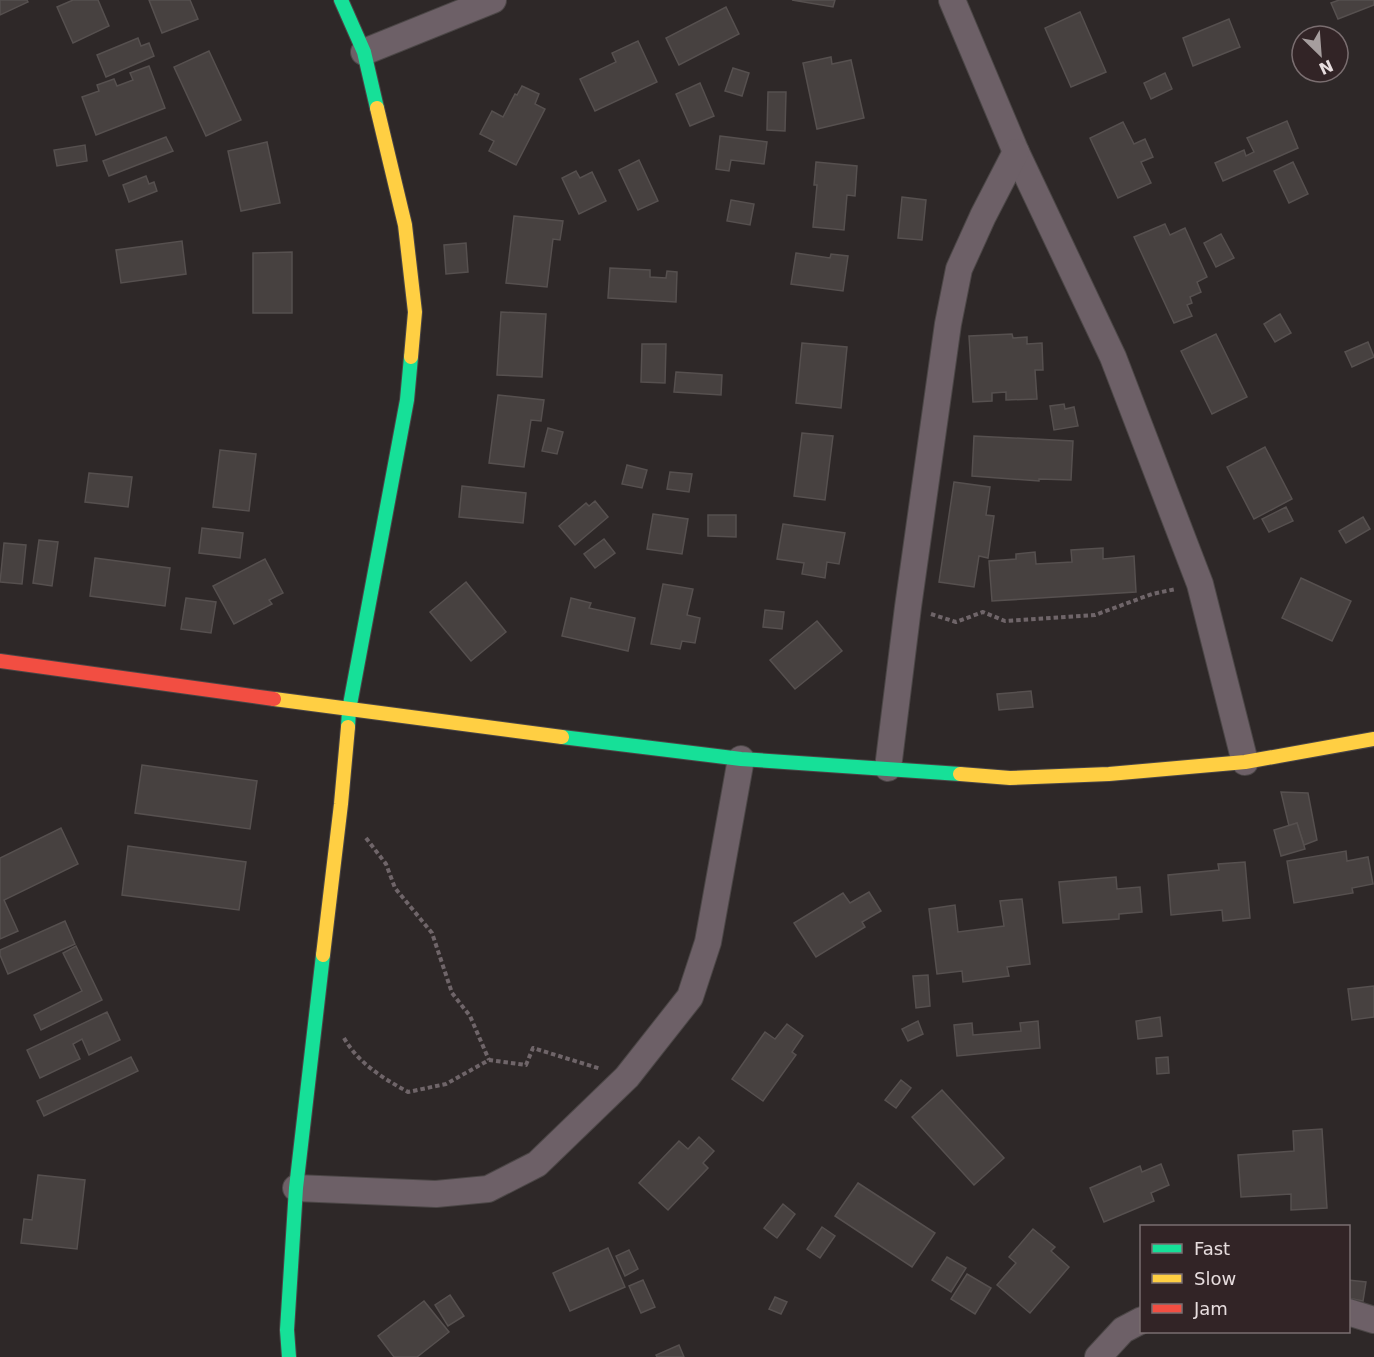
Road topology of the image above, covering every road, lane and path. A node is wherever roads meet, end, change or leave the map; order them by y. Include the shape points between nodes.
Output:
1 (342, 0) edge
2 (493, 0) edge
3 (952, 0) edge
4 (363, 52) junction
5 (1016, 152) junction
6 (1200, 584) junction
7 (908, 607) junction
8 (0, 661) edge
9 (350, 710) junction
10 (1374, 739) edge
11 (741, 759) junction
12 (1245, 762) junction
13 (888, 768) junction
14 (341, 804) junction
15 (314, 1023) junction
16 (489, 1060) junction
17 (627, 1077) junction
18 (296, 1188) junction
19 (1350, 1313) edge
20 (1374, 1320) edge
21 (1140, 1321) edge
22 (289, 1357) edge
23 (1098, 1357) edge

1 - 4 street
2 - 4 street
3 - 5 street
4 - 9 street via 405,225 416,312 407,400
5 - 6 street via 1113,357
5 - 7 street via 959,269
6 - 7 path via 1152,594 1095,615 1005,621 983,612 956,621
6 - 12 street
7 - 13 street
8 - 9 street
9 - 11 street
9 - 14 street
10 - 12 street
11 - 13 street
11 - 17 street via 708,942 690,997
12 - 13 street via 1010,778
14 - 15 street
14 - 16 path via 386,864 395,888 432,933 452,993 471,1016
15 - 16 path via 338,1027 351,1049 377,1075 408,1092 446,1084
15 - 18 street
16 - 17 path via 526,1065 533,1048
17 - 18 street via 537,1164 488,1189 436,1194
18 - 22 street via 287,1330
19 - 20 street
21 - 23 street via 1123,1330

